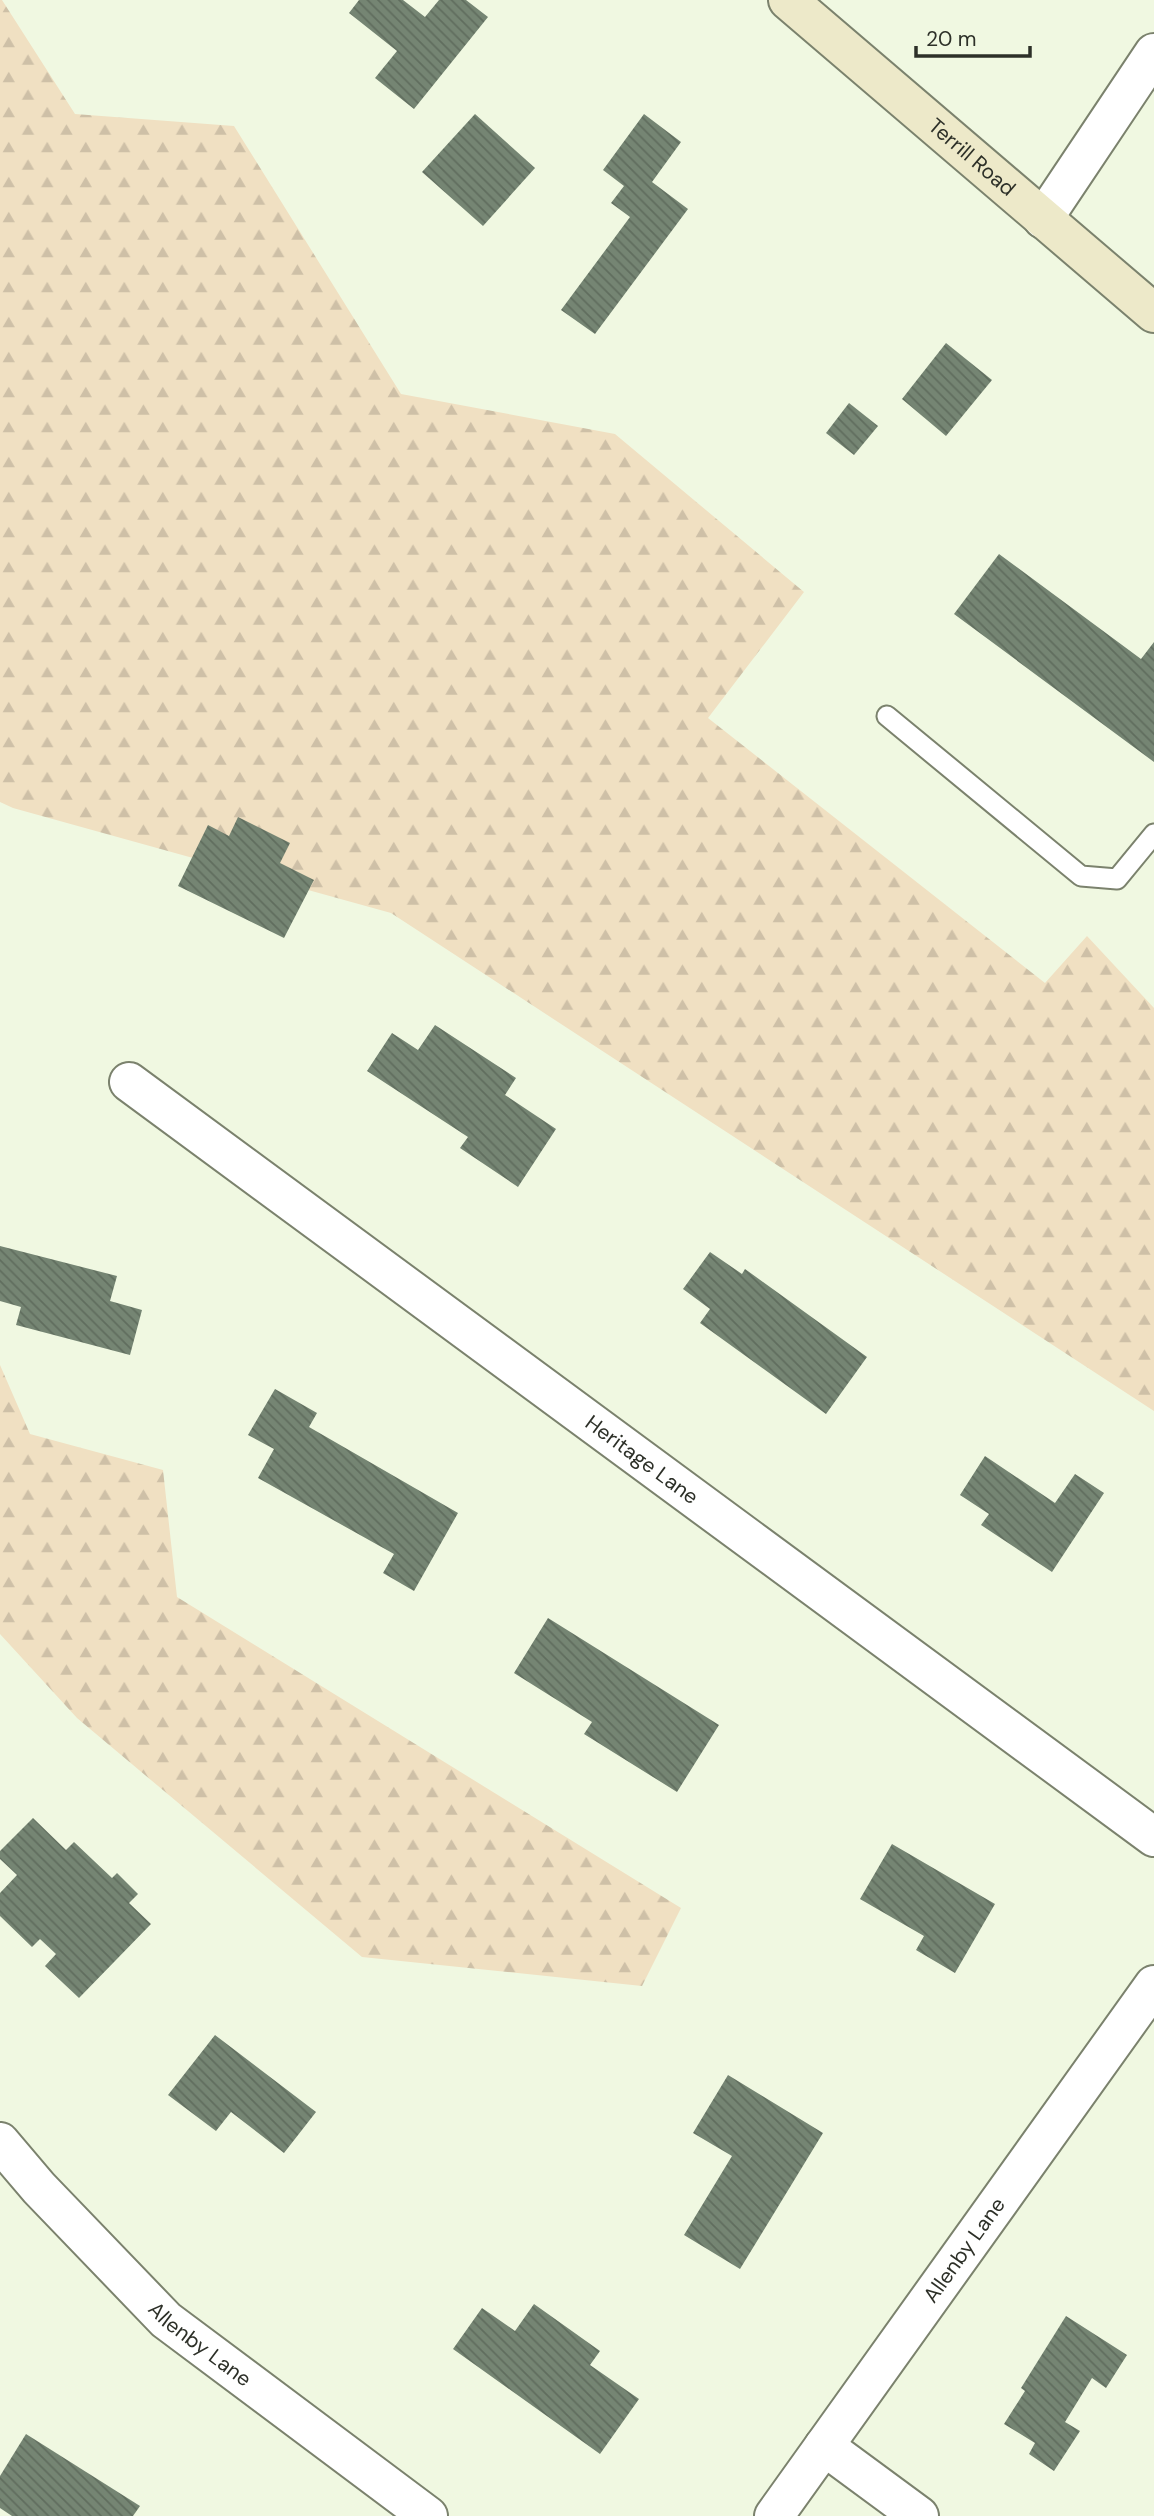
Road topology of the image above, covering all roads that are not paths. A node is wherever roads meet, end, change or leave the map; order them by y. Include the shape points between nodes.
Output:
1 (788, 0) edge
2 (1154, 53) edge
3 (1043, 219) junction
4 (1154, 313) edge
5 (887, 716) dead end
6 (1154, 834) edge
7 (129, 1082) dead end
8 (1154, 1837) edge
9 (1154, 1984) edge
10 (0, 2142) edge
11 (824, 2446) junction
12 (428, 2516) edge
13 (774, 2516) edge
14 (919, 2516) edge

1 - 3 street, Terrill Road
2 - 3 street
3 - 4 street, Terrill Road
5 - 6 lane via 1081,876 1117,878
7 - 8 street, Heritage Lane
9 - 11 street, Allenby Lane
10 - 12 street, Allenby Lane via 166,2320
11 - 13 street, Allenby Lane
11 - 14 street

